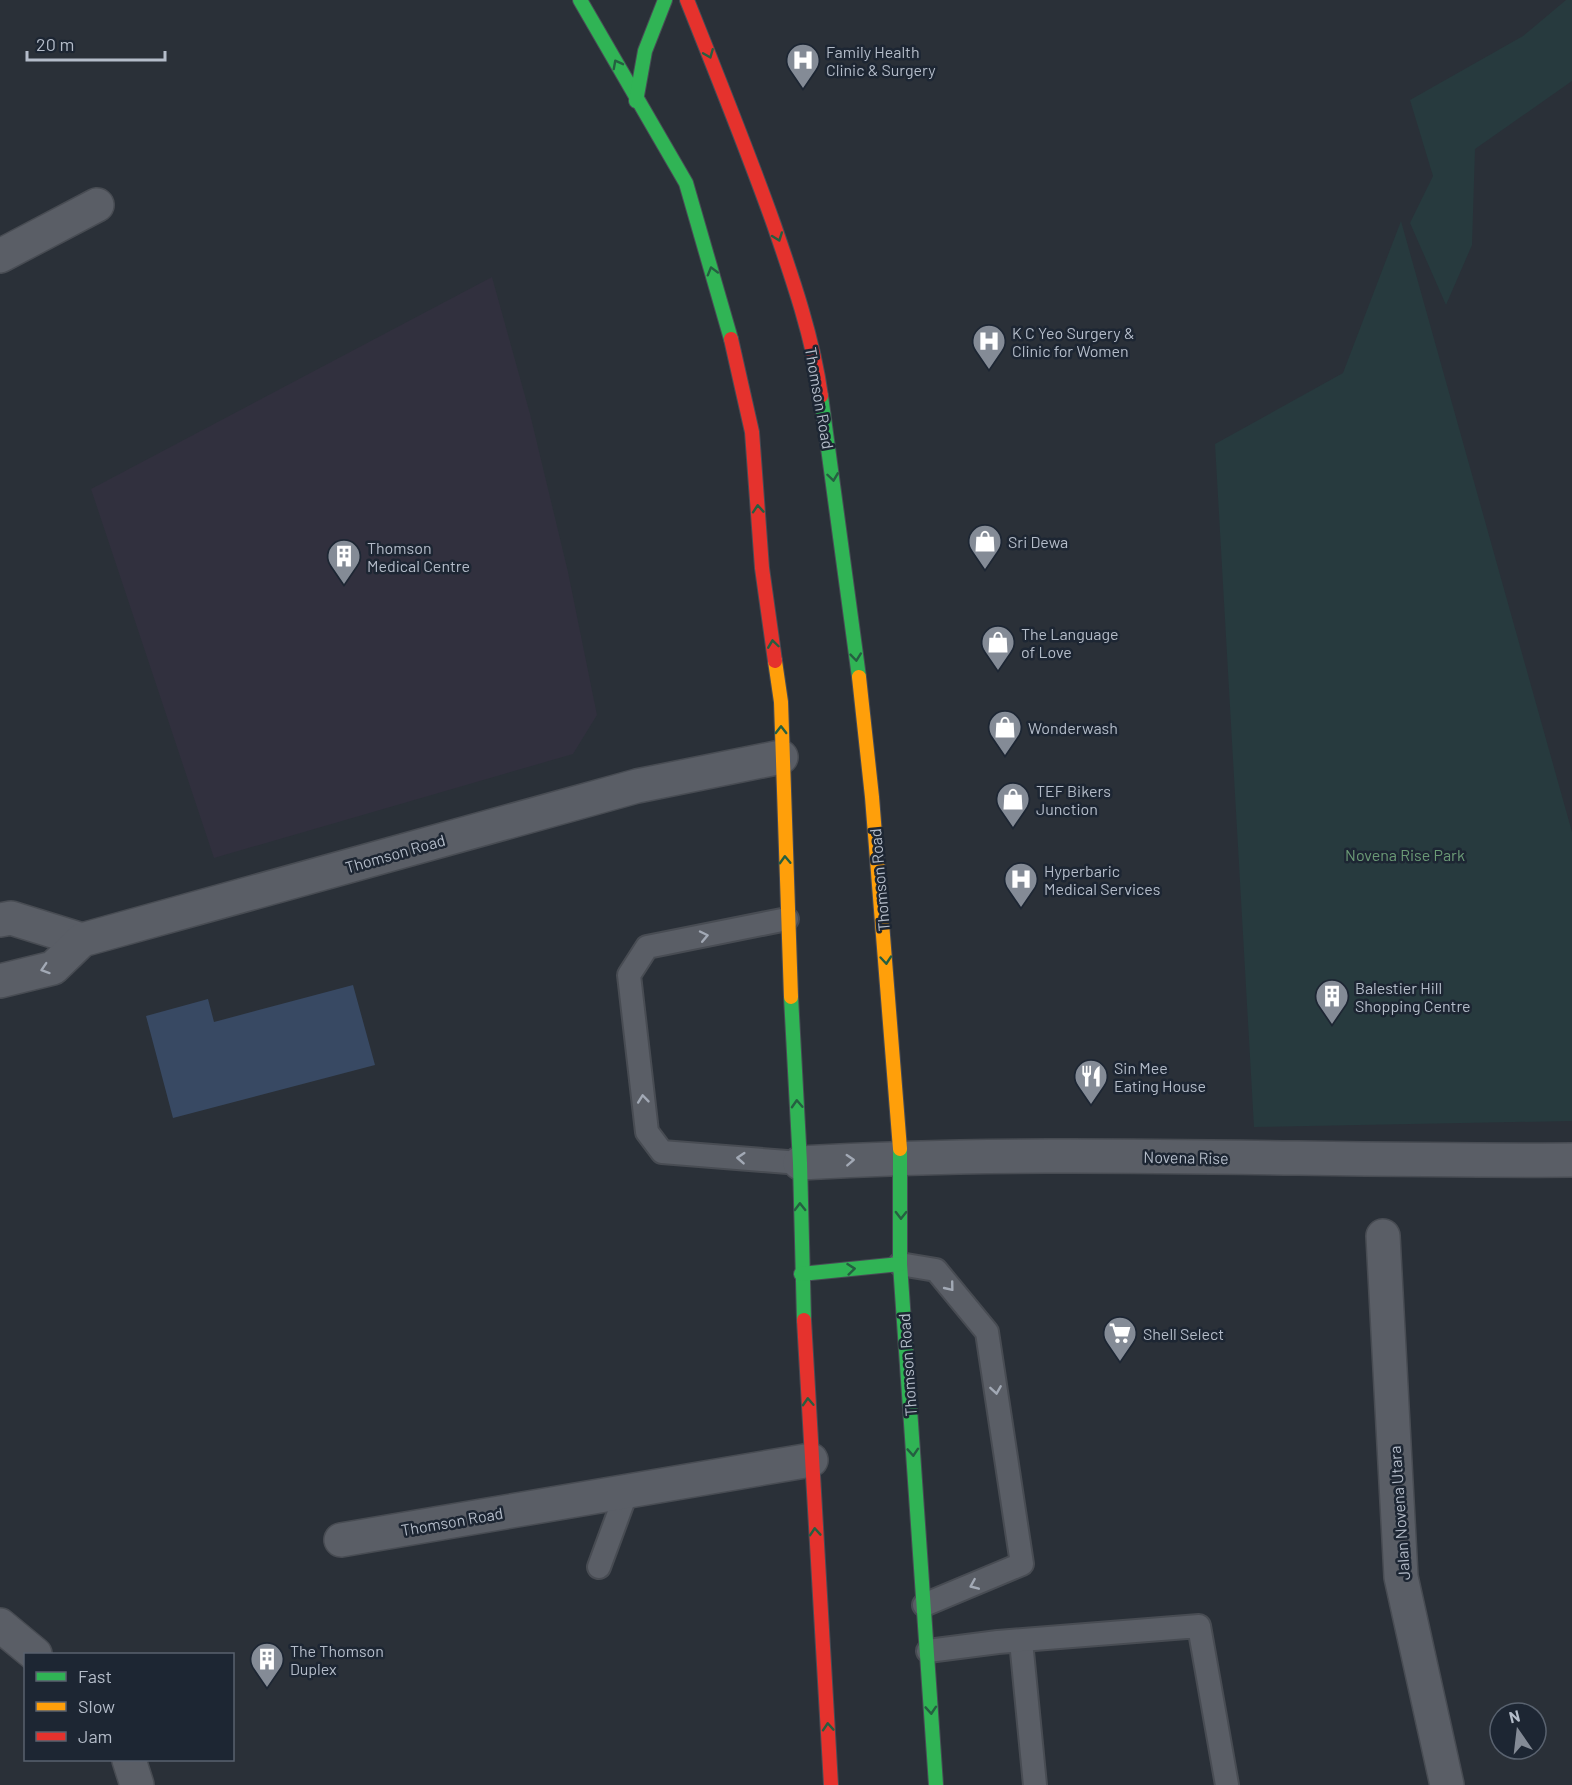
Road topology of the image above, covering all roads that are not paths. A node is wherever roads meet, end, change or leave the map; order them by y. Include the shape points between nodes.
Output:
1 (580, 0) edge
2 (665, 0) edge
3 (687, 0) edge
4 (636, 100) junction
5 (97, 205) dead end
6 (0, 256) edge
7 (781, 757) junction
8 (787, 919) junction
9 (0, 920) edge
10 (82, 940) junction
11 (0, 981) edge
12 (901, 1157) junction
13 (1572, 1160) edge
14 (800, 1162) junction
15 (1383, 1236) dead end
16 (900, 1264) junction
17 (801, 1274) junction
18 (811, 1460) junction
19 (627, 1491) junction
20 (341, 1540) dead end
21 (599, 1567) dead end
22 (924, 1605) junction
23 (0, 1625) edge
24 (1021, 1641) junction
25 (928, 1651) junction
26 (34, 1653) edge
27 (129, 1761) edge
28 (137, 1785) edge
29 (831, 1785) edge
30 (936, 1785) edge
31 (1035, 1785) edge
32 (1227, 1785) edge
33 (1447, 1785) edge

4 -> 1 main road
2 - 4 main road via 645,51
3 -> 12 main road, Thomson Road via 792,276 818,373 850,599 872,797
7 -> 4 main road via 781,702 762,568 752,432 728,327 686,183
5 - 6 street
8 -> 7 main road
7 - 10 street, Thomson Road via 596,797
14 -> 8 main road
14 -> 8 lane via 662,1152 654,1144 647,1132 629,975 647,947
9 - 10 street via 11,918
10 -> 11 street, Thomson Road via 53,968
12 - 13 street, Novena Rise
14 -> 12 street, Novena Rise
12 -> 16 main road, Thomson Road
17 -> 14 main road
15 - 33 street, Jalan Novena Utara via 1401,1577
17 -> 16 main road
16 -> 22 main road, Thomson Road
16 -> 22 lane via 936,1270 987,1332 1022,1564
18 -> 17 main road
18 - 19 street, Thomson Road
29 -> 18 main road
19 - 20 street, Thomson Road
19 - 21 lane
22 - 25 main road, Thomson Road
23 - 26 street
24 - 25 lane
24 - 31 lane
24 - 32 lane via 1199,1626
25 -> 30 main road, Thomson Road
27 - 28 street

